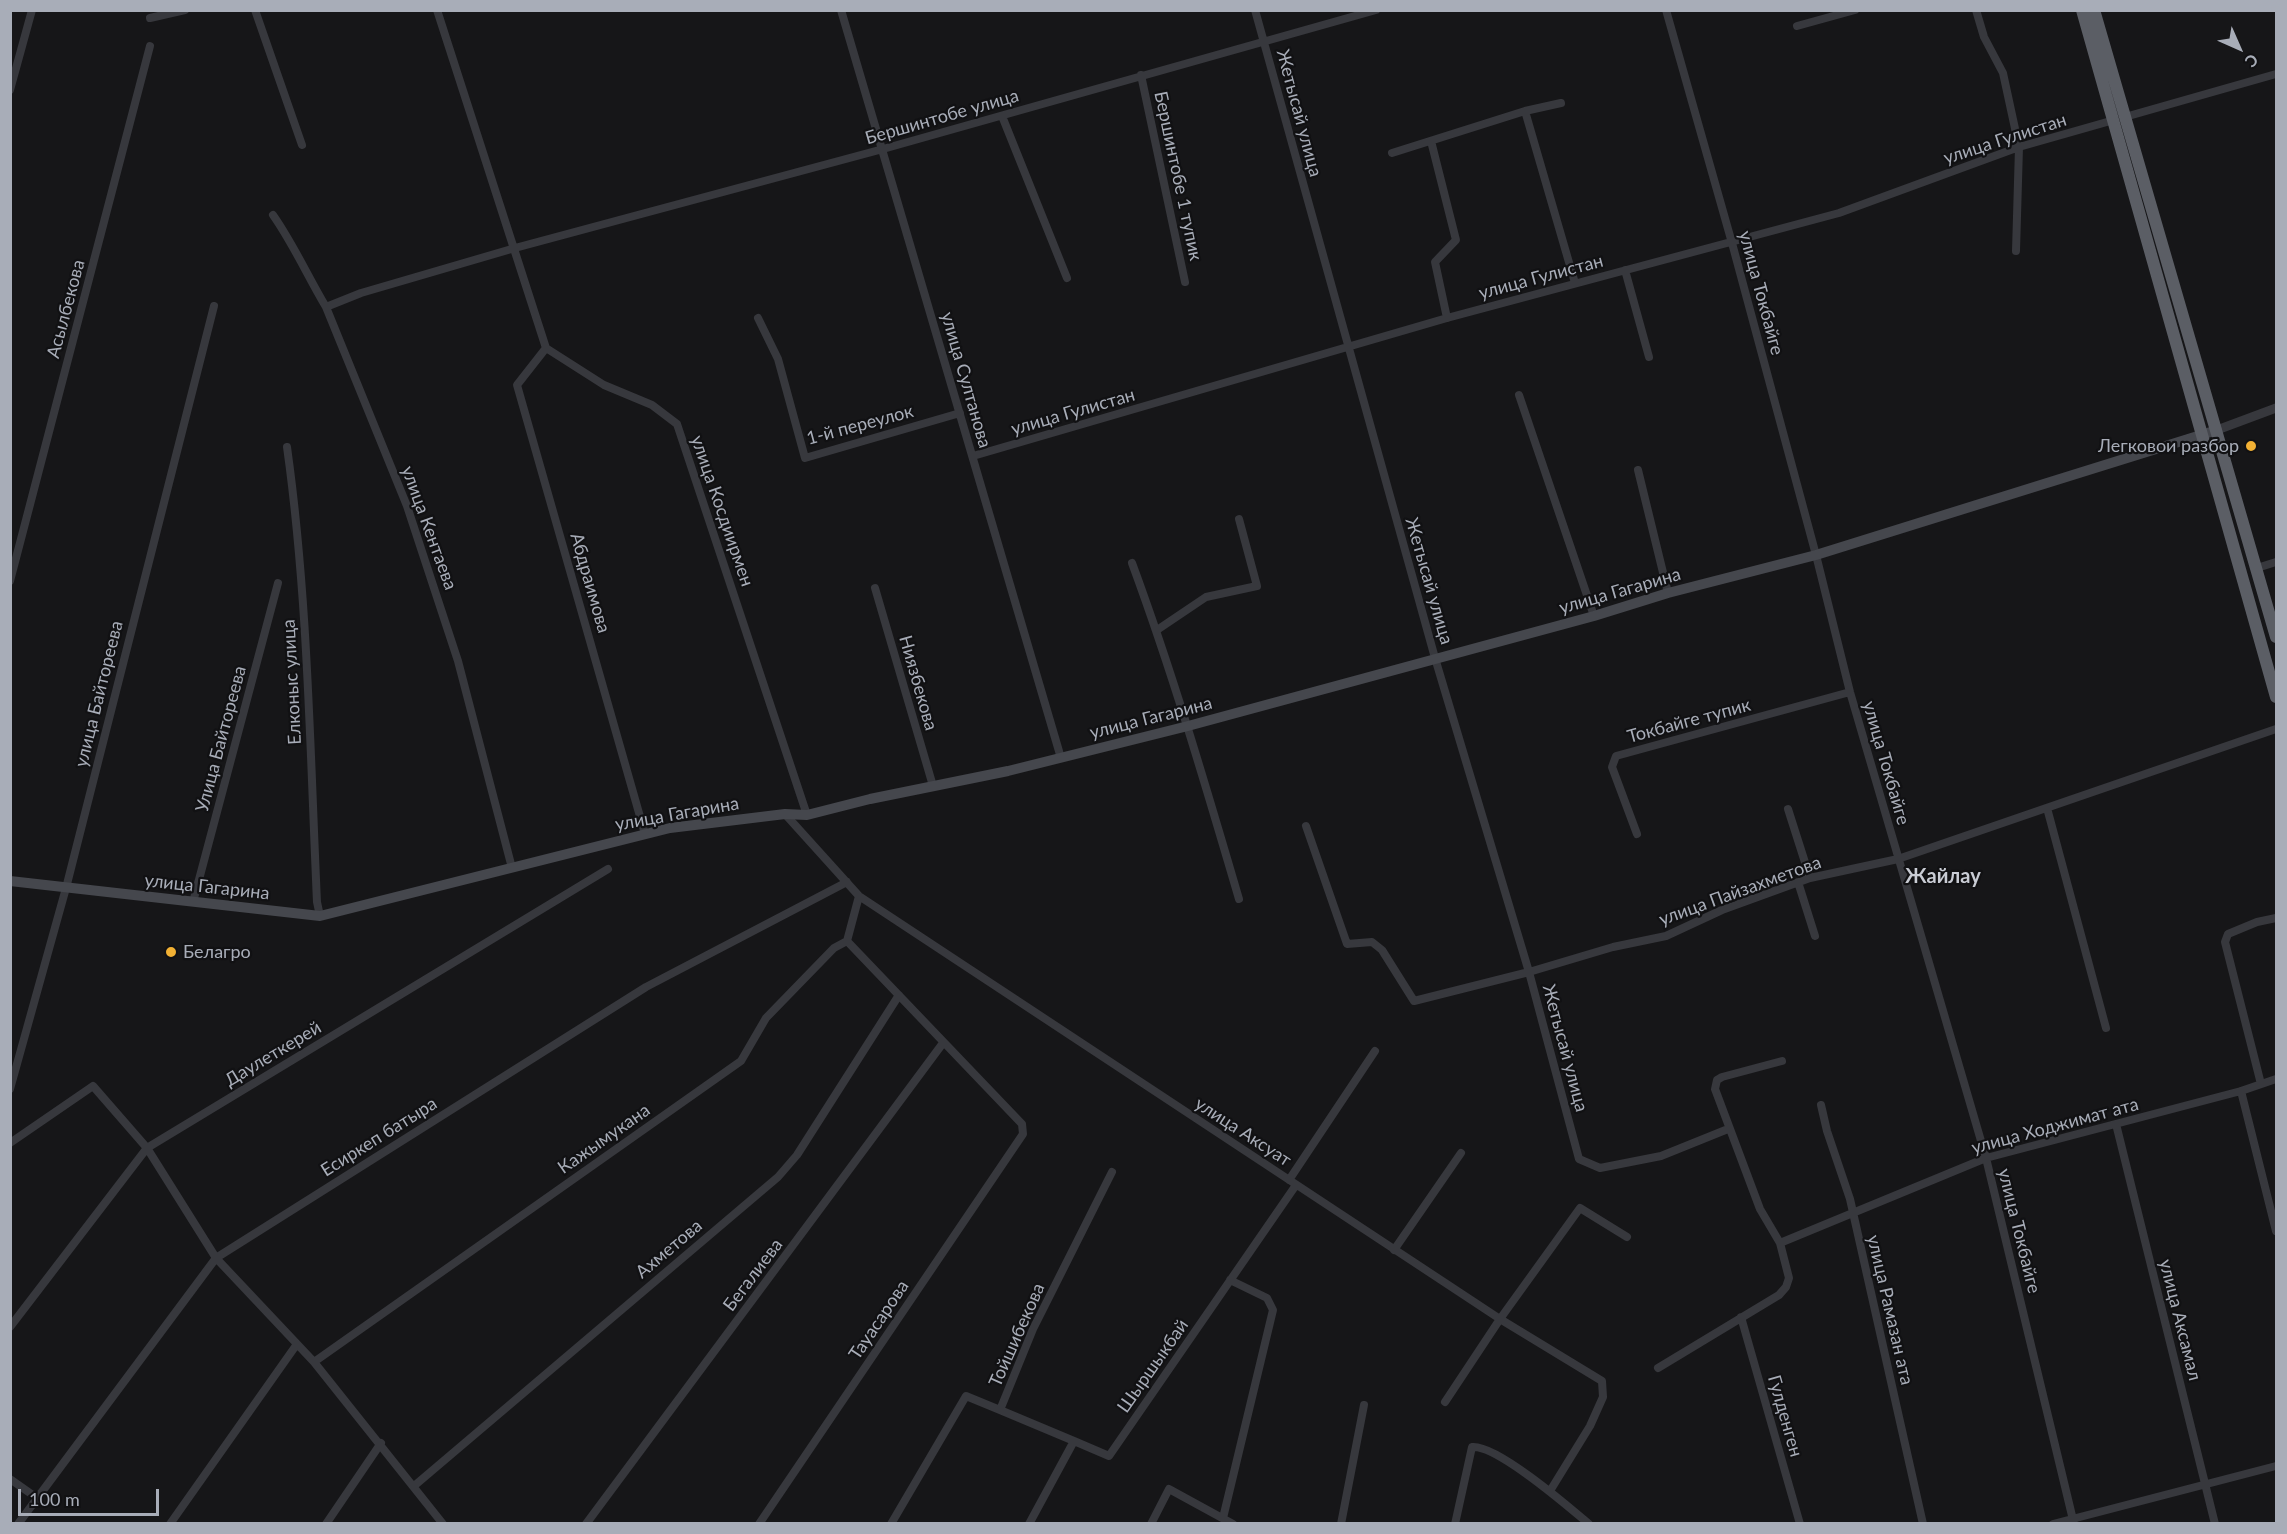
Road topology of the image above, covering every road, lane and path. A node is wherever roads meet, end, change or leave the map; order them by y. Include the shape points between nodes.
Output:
1 (32, 10) edge
2 (185, 10) edge
3 (255, 10) edge
4 (437, 10) edge
5 (841, 10) edge
6 (1255, 10) edge
7 (1376, 10) edge
8 (1666, 10) edge
9 (1855, 10) edge
10 (1976, 10) edge
11 (2082, 10) edge
12 (2094, 10) edge
13 (150, 18) dead end
14 (1797, 26) dead end
15 (1264, 41) junction
16 (150, 46) dead end
17 (2277, 74) edge
18 (1142, 75) junction
19 (10, 90) edge
20 (1561, 103) dead end
21 (1525, 111) junction
22 (1002, 116) junction
23 (2120, 118) junction
24 (1431, 141) junction
25 (303, 146) dead end
26 (2019, 147) junction
27 (883, 149) junction
28 (1392, 153) dead end
29 (273, 215) dead end
30 (1732, 243) junction
31 (515, 248) junction
32 (2016, 251) dead end
33 (1625, 270) junction
34 (1067, 278) dead end
35 (1185, 282) dead end
36 (1575, 283) junction
37 (214, 306) dead end
38 (326, 307) junction
39 (758, 318) dead end
40 (1447, 318) junction
41 (546, 348) junction
42 (1348, 348) junction
43 (1649, 357) dead end
44 (1519, 395) dead end
45 (2277, 408) edge
46 (960, 413) junction
47 (2217, 430) junction
48 (2202, 436) junction
49 (287, 447) dead end
50 (973, 456) junction
51 (1638, 470) dead end
52 (1239, 519) dead end
53 (1816, 555) junction
54 (2277, 562) edge
55 (1132, 564) dead end
56 (2256, 568) junction
57 (10, 581) edge
58 (278, 584) dead end
59 (874, 588) dead end
60 (1668, 593) junction
61 (1594, 616) junction
62 (1157, 630) junction
63 (2277, 637) edge
64 (1435, 658) junction
65 (1850, 692) junction
66 (2277, 697) edge
67 (1188, 726) junction
68 (2277, 729) edge
69 (1061, 758) junction
70 (933, 786) junction
71 (2047, 808) junction
72 (1788, 809) dead end
73 (784, 814) junction
74 (807, 815) junction
75 (1306, 826) dead end
76 (645, 834) junction
77 (1637, 834) dead end
78 (1898, 859) junction
79 (512, 868) junction
80 (608, 869) dead end
81 (1810, 878) junction
82 (10, 881) edge
83 (847, 882) junction
84 (1798, 882) junction
85 (66, 888) junction
86 (859, 896) junction
87 (1239, 899) dead end
88 (193, 902) junction
89 (320, 916) junction
90 (2277, 918) edge
91 (1815, 936) dead end
92 (846, 941) junction
93 (1529, 972) junction
94 (899, 995) junction
95 (2106, 1028) dead end
96 (943, 1043) junction
97 (1375, 1051) dead end
98 (1782, 1061) dead end
99 (2277, 1079) edge
100 (2261, 1084) junction
101 (10, 1089) edge
102 (2241, 1091) junction
103 (1821, 1105) dead end
104 (2116, 1124) junction
105 (1728, 1129) junction
106 (10, 1143) edge
107 (147, 1148) junction
108 (1461, 1153) dead end
109 (1986, 1158) junction
110 (1112, 1172) dead end
111 (1292, 1182) junction
112 (1853, 1214) junction
113 (2277, 1230) edge
114 (1627, 1237) dead end
115 (1780, 1243) junction
116 (1394, 1250) junction
117 (216, 1258) junction
118 (1230, 1280) junction
119 (1741, 1317) junction
120 (1500, 1319) junction
121 (10, 1327) edge
122 (297, 1344) junction
123 (314, 1362) junction
124 (1658, 1368) dead end
125 (1445, 1402) dead end
126 (1364, 1405) dead end
127 (1000, 1410) junction
128 (1074, 1441) junction
129 (381, 1443) junction
130 (2277, 1466) edge
131 (10, 1479) edge
132 (2205, 1485) junction
133 (414, 1486) junction
134 (1550, 1491) junction
135 (37, 1498) junction
136 (1223, 1518) junction
137 (2073, 1521) edge
138 (18, 1524) edge
139 (170, 1524) edge
140 (326, 1524) edge
141 (443, 1524) edge
142 (586, 1524) edge
143 (759, 1524) edge
144 (891, 1524) edge
145 (1029, 1524) edge
146 (1151, 1524) edge
147 (1233, 1524) edge
148 (1341, 1524) edge
149 (1455, 1524) edge
150 (1589, 1524) edge
151 (1800, 1524) edge
152 (1923, 1524) edge
153 (2054, 1524) edge
154 (2215, 1524) edge

1 - 19 street
2 - 13 street
3 - 25 street
4 - 31 street
5 - 27 street, улица Султанова
6 - 15 street, Жетысай улица
7 - 15 street, Бершинтобе улица
8 - 30 street, улица Токбайге
9 - 14 street
10 - 26 street via 1984,37 2003,73
11 - 23 highway
12 - 23 highway
15 - 18 street, Бершинтобе улица
15 - 42 street, Жетысай улица
16 - 57 street, Асылбекова
17 - 23 street, улица Гулистан
18 - 22 street, Бершинтобе улица
18 - 35 street, Бершинтобе 1 тупик
20 - 21 street
21 - 24 street
21 - 36 street
22 - 27 street, Бершинтобе улица
22 - 34 street
23 - 26 street, улица Гулистан
23 - 47 highway
23 - 48 highway
24 - 28 street
24 - 40 street via 1456,240 1435,262
26 - 30 street, улица Гулистан via 1839,213
26 - 32 street
27 - 31 street, Бершинтобе улица
27 - 46 street, улица Султанова
29 - 38 street, улица Кентаева
30 - 33 street, улица Гулистан
30 - 53 street, улица Токбайге
31 - 38 street, Бершинтобе улица
31 - 41 street
33 - 36 street, улица Гулистан
33 - 43 street
36 - 40 street, улица Гулистан
37 - 85 street, улица Байтореева
38 - 79 street, улица Кентаева via 422,550 458,661
39 - 46 street, 1-й переулок via 778,359 805,458
40 - 42 street, улица Гулистан
41 - 74 street, улица Косдиирмен via 604,385 652,405 677,424
41 - 76 street, Абдраимова via 517,385
42 - 50 street, улица Гулистан
42 - 64 street, Жетысай улица
44 - 61 street
45 - 47 street, улица Гагарина
46 - 50 street, улица Султанова
47 - 48 main road, улица Гагарина
47 - 56 highway
48 - 53 main road, улица Гагарина
48 - 66 highway
49 - 89 street, Елконыс улица via 303,603
50 - 69 street, улица Султанова
51 - 60 street
52 - 62 street via 1257,586 1206,597
53 - 60 main road, улица Гагарина
53 - 65 street, улица Токбайге
54 - 56 street
55 - 62 street
56 - 63 highway
58 - 88 street, Улица Байтореева
59 - 70 street, Ниязбекова
60 - 61 main road, улица Гагарина
61 - 64 main road, улица Гагарина
62 - 67 street
64 - 67 main road, улица Гагарина
64 - 93 street, Жетысай улица
65 - 77 street, Токбайге тупик via 1616,756 1612,767
65 - 78 street, улица Токбайге
67 - 69 main road, улица Гагарина
67 - 87 street
68 - 71 street, улица Пайзахметова
69 - 70 main road, улица Гагарина
70 - 74 main road, улица Гагарина
71 - 78 street, улица Пайзахметова
71 - 95 street
72 - 81 street
73 - 74 main road, улица Гагарина
73 - 76 main road, улица Гагарина
73 - 83 street, улица Аксуат
75 - 93 street, улица Пайзахметова via 1347,944 1372,942 1382,950 1414,1001
76 - 79 main road, улица Гагарина
78 - 81 street, улица Пайзахметова
78 - 109 street, улица Токбайге
79 - 89 main road, улица Гагарина
80 - 107 street, Даулеткерей
81 - 84 street, улица Пайзахметова
82 - 85 main road, улица Гагарина
83 - 86 street, улица Аксуат
83 - 117 street, Есиркеп батыра via 646,987
84 - 91 street
84 - 93 street, улица Пайзахметова via 1666,936
85 - 88 main road, улица Гагарина
85 - 101 street, улица Байтореева
86 - 92 street
86 - 111 street, улица Аксуат
88 - 89 main road, улица Гагарина
90 - 100 street via 2228,934 2225,942
92 - 94 street
92 - 123 street, Кажымукана via 834,948 766,1018 741,1061
93 - 105 street, Жетысай улица via 1579,1159 1600,1168 1662,1156
94 - 96 street
94 - 133 street, Ахметова via 797,1155 778,1177
96 - 142 street, Бегалиева
96 - 143 street, Тауасарова via 1022,1124 1023,1134
97 - 111 street, Шыршыкбай
98 - 105 street via 1717,1080 1715,1089
99 - 100 street, улица Ходжимат ата
100 - 102 street, улица Ходжимат ата
102 - 104 street, улица Ходжимат ата
102 - 113 street
103 - 112 street, улица Рамазан ата
104 - 109 street, улица Ходжимат ата
104 - 132 street, улица Аксамал
105 - 115 street via 1760,1209
106 - 107 street via 93,1086
107 - 117 street
107 - 121 street, Даулеткерей
108 - 116 street
109 - 112 street, улица Ходжимат ата
109 - 137 street, улица Токбайге
110 - 127 street, Тойшибекова via 1033,1329
111 - 116 street, улица Аксуат
111 - 118 street, Шыршыкбай
112 - 115 street, улица Ходжимат ата
112 - 152 street, улица Рамазан ата
114 - 120 street via 1580,1208
115 - 119 street via 1789,1278 1786,1287
116 - 120 street, улица Аксуат
117 - 122 street
117 - 135 street, Есиркеп батыра
118 - 128 street, Шыршыкбай via 1109,1456
118 - 136 street via 1267,1298 1273,1310
119 - 124 street
119 - 151 street, Гулденген
120 - 125 street
120 - 134 street, улица Аксуат via 1602,1381 1603,1396 1590,1426
122 - 123 street
122 - 139 street
123 - 129 street
126 - 148 street
127 - 128 street
127 - 144 street, Тойшибекова via 966,1396
128 - 145 street
129 - 133 street
129 - 140 street
130 - 132 street
131 - 135 street
132 - 137 street
132 - 154 street, улица Аксамал
133 - 141 street
134 - 149 street via 1505,1460 1479,1446 1472,1447
134 - 150 street
135 - 138 street, Есиркеп батыра
136 - 146 street via 1169,1489
136 - 147 street
137 - 153 street

